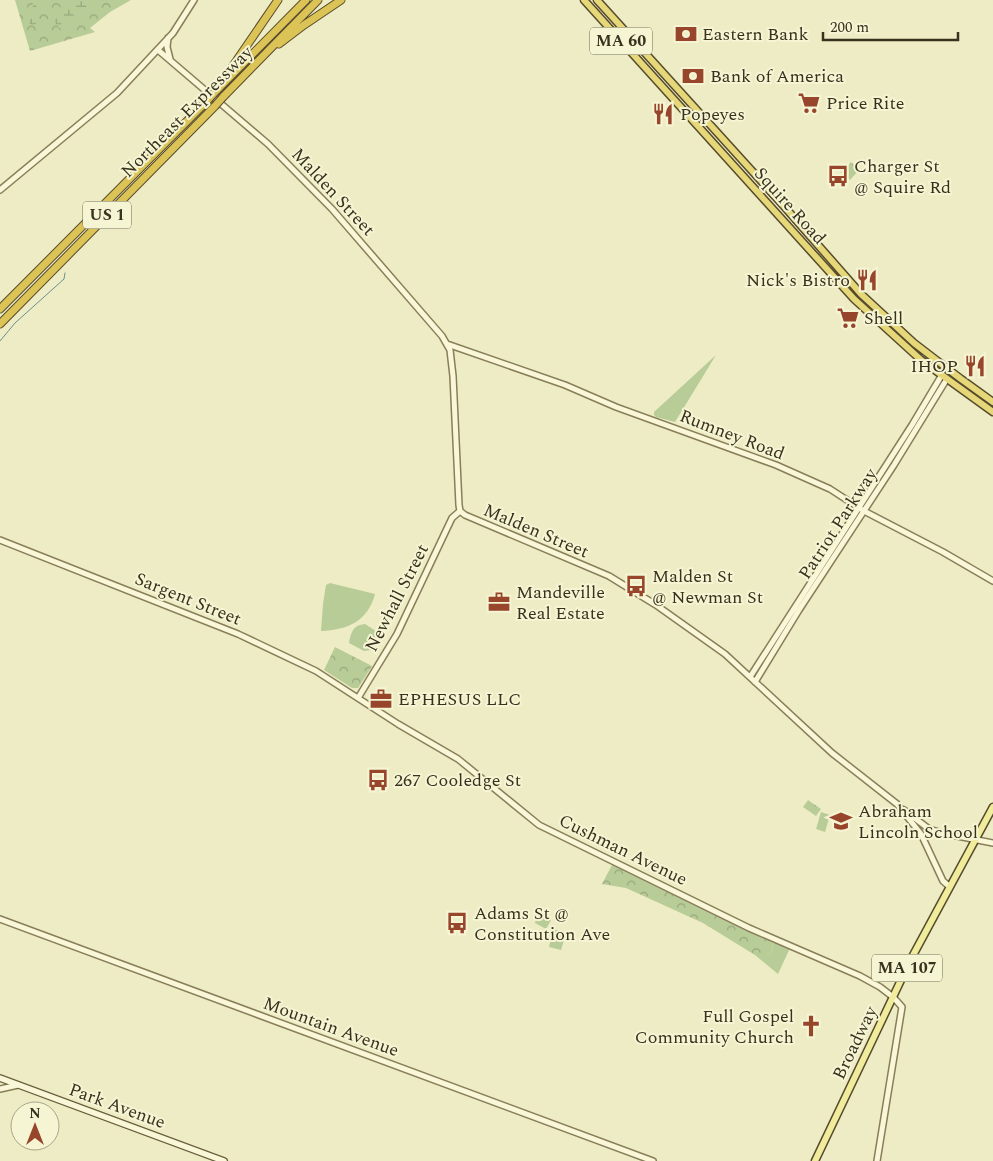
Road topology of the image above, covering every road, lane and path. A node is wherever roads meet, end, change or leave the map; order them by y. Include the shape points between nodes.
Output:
1 (194, 0) edge
2 (278, 0) edge
3 (306, 0) edge
4 (318, 0) edge
5 (341, 0) edge
6 (584, 0) edge
7 (597, 0) edge
8 (169, 37) junction
9 (158, 50) junction
10 (270, 50) junction
11 (172, 62) junction
12 (216, 91) junction
13 (0, 190) edge
14 (0, 309) edge
15 (0, 324) edge
16 (447, 344) junction
17 (940, 378) dead end
18 (945, 382) dead end
19 (993, 402) edge
20 (993, 412) edge
21 (861, 509) junction
22 (460, 511) junction
23 (0, 540) edge
24 (993, 581) edge
25 (750, 676) junction
26 (755, 682) junction
27 (358, 698) junction
28 (897, 804) junction
29 (993, 807) edge
30 (976, 840) junction
31 (993, 842) edge
32 (950, 887) junction
33 (0, 919) edge
34 (893, 998) junction
35 (0, 1078) edge
36 (18, 1085) junction
37 (0, 1089) edge
38 (224, 1161) edge
39 (653, 1161) edge
40 (815, 1161) edge
41 (877, 1161) edge

1 - 8 street
2 - 12 highway
3 - 12 highway, Northeast Expressway / US 1
4 - 10 highway, US 1
5 - 10 highway
6 - 20 highway, Squire Road / MA 60 via 850,294 917,356
7 - 19 highway, Squire Road / MA 60 via 869,302 920,348
8 - 9 street
8 - 11 street via 167,50
9 - 11 street, Malden Street
9 - 13 street via 105,104
10 - 15 highway, Northeast Expressway / US 1, bridge
11 - 16 street, Malden Street via 268,144 322,197
12 - 14 highway, Northeast Expressway / US 1, bridge
16 - 21 street, Rumney Road via 566,385 776,465 830,489
16 - 22 street, Malden Street via 452,361
17 - 21 street, Patriot Parkway
18 - 21 street, Patriot Parkway
21 - 24 street, Rumney Road
21 - 25 street, Patriot Parkway
21 - 26 street, Patriot Parkway
22 - 25 street, Malden Street via 626,585 725,654
22 - 27 street, Newhall Street via 452,518 396,634
23 - 27 street, Sargent Street via 260,644 316,671
25 - 26 street, Malden Street
26 - 28 street, Malden Street via 832,753
27 - 34 street, Cushman Avenue via 463,762 539,825 750,928 860,976
28 - 30 street via 929,830
28 - 32 street, Malden Street via 921,834 943,880
29 - 30 main road, Broadway / MA 107
30 - 31 street
30 - 32 main road, Broadway / MA 107
32 - 34 main road, Broadway / MA 107
33 - 39 street, Mountain Avenue
34 - 40 main road, Broadway / MA 107
34 - 41 street via 902,1007
35 - 36 main road, Park Avenue
36 - 37 street
36 - 38 main road, Park Avenue

